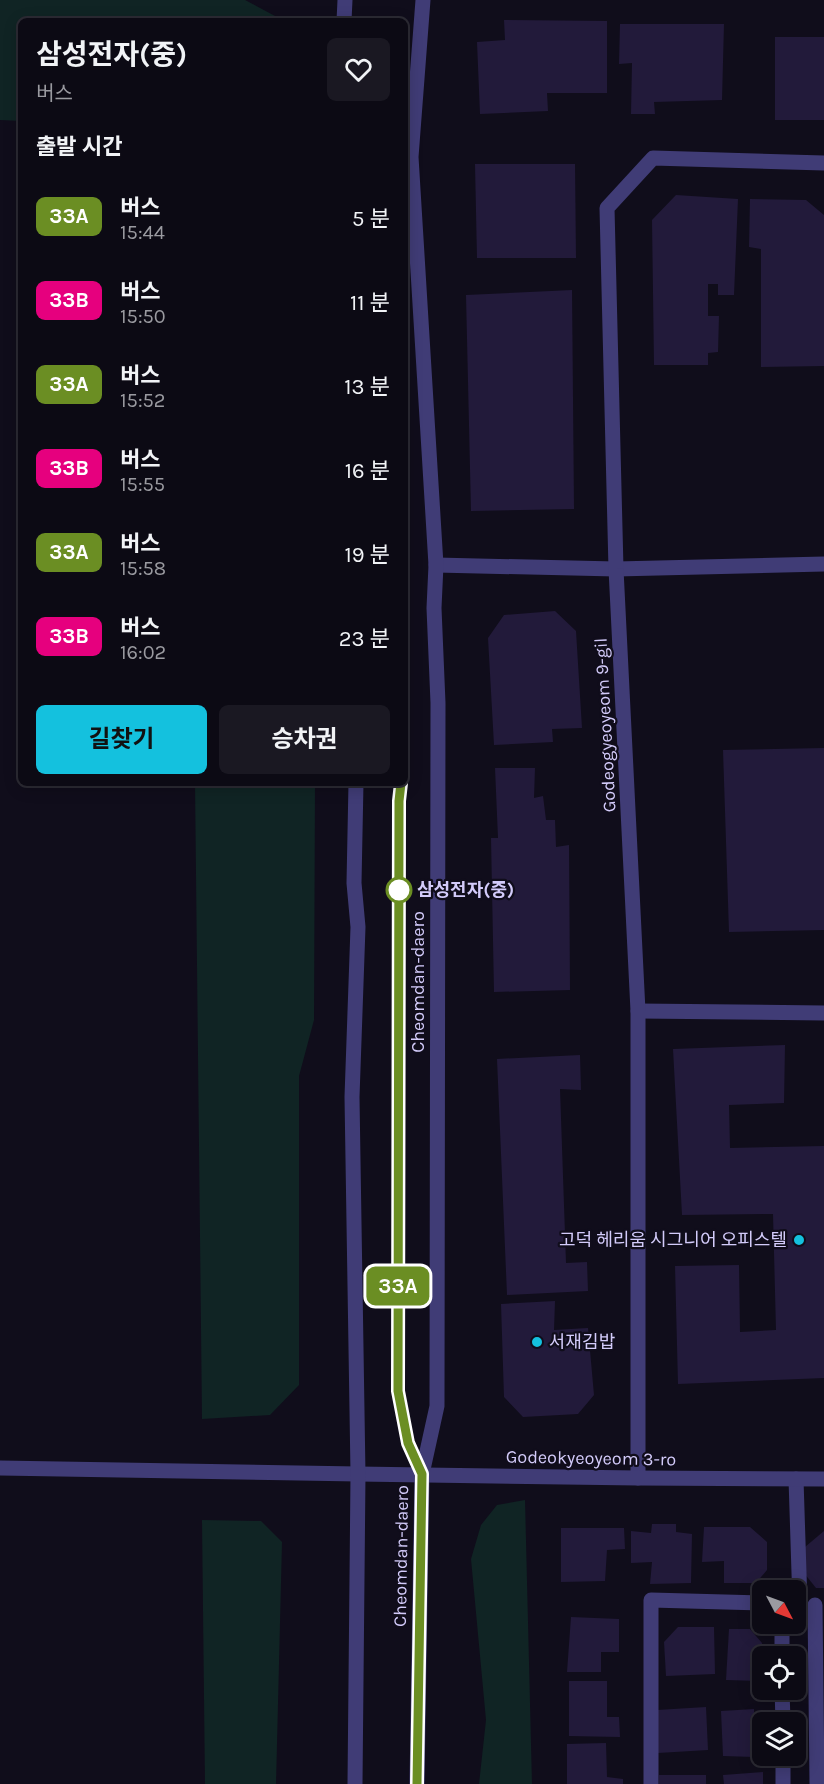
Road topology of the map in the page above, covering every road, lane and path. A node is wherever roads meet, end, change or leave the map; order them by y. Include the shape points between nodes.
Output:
1 (345, 0) edge
2 (423, 0) edge
3 (344, 18) edge
4 (824, 163) edge
5 (824, 564) edge
6 (436, 565) junction
7 (616, 569) junction
8 (356, 786) edge
9 (638, 1011) junction
10 (824, 1013) edge
11 (0, 1468) edge
12 (358, 1474) junction
13 (422, 1474) junction
14 (638, 1478) junction
15 (796, 1479) junction
16 (824, 1479) edge
17 (752, 1603) edge
18 (808, 1604) edge
19 (783, 1766) edge
20 (355, 1784) edge
21 (417, 1784) edge
22 (651, 1784) edge
23 (783, 1784) edge
24 (817, 1784) edge

1 - 3 street
2 - 6 street, Cheomdan-daero via 411,157
4 - 7 street, Godeogyeoyeom 9-gil via 653,158 607,208
5 - 7 street
6 - 7 street
6 - 13 street, Cheomdan-daero via 437,1406
7 - 9 street, Godeogyeoyeom 9-gil
8 - 12 street via 354,883 358,927 352,1097
9 - 10 street
9 - 14 street, Godeogyeoyeom 9-gil
11 - 12 street, Godeokyeoyeom 3-ro
12 - 13 street, Godeokyeoyeom 3-ro
12 - 20 street
13 - 14 street, Godeokyeoyeom 3-ro
13 - 21 street, Cheomdan-daero
14 - 15 street, Godeokyeoyeom 3-ro
15 - 16 street, Godeokyeoyeom 3-ro
15 - 18 street
17 - 22 street via 651,1600
18 - 24 street
19 - 23 street

